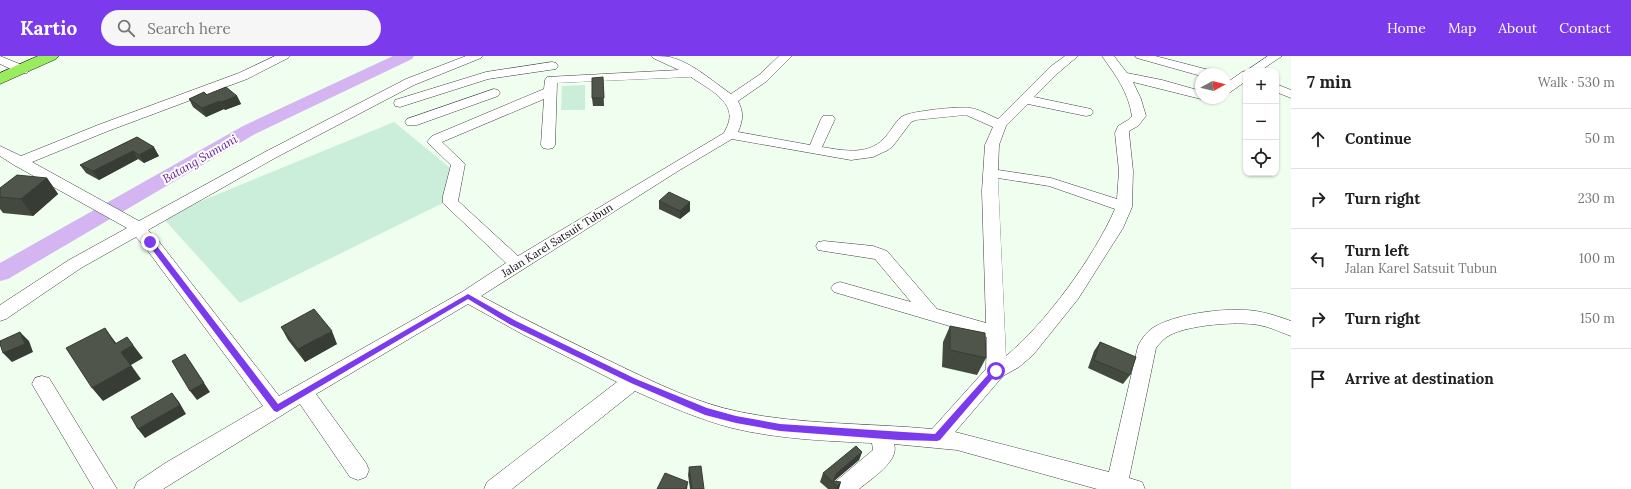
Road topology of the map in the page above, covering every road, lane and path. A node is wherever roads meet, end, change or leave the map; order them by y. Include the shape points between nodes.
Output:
1 (51, 56) edge
2 (284, 56) edge
3 (477, 56) edge
4 (657, 56) edge
5 (786, 56) edge
6 (1072, 56) edge
7 (1108, 56) edge
8 (1140, 56) edge
9 (1276, 56) edge
10 (0, 59) edge
11 (552, 61) edge
12 (23, 70) junction
13 (1195, 70) edge
14 (694, 73) junction
15 (1124, 76) junction
16 (1242, 77) edge
17 (476, 78) junction
18 (0, 80) edge
19 (1231, 85) edge
20 (551, 86) junction
21 (1279, 89) edge
22 (437, 91) junction
23 (494, 93) junction
24 (1195, 93) edge
25 (1291, 94) edge
26 (1025, 99) junction
27 (732, 100) junction
28 (400, 103) dead end
29 (455, 107) junction
30 (512, 107) junction
31 (1086, 112) dead end
32 (828, 119) dead end
33 (412, 122) dead end
34 (473, 123) junction
35 (1000, 126) junction
36 (730, 135) junction
37 (548, 145) dead end
38 (0, 150) edge
39 (814, 150) junction
40 (19, 162) junction
41 (991, 173) junction
42 (1124, 207) junction
43 (135, 227) junction
44 (824, 246) dead end
45 (517, 264) junction
46 (840, 288) dead end
47 (468, 296) junction
48 (0, 314) edge
49 (931, 314) junction
50 (1291, 329) edge
51 (996, 333) junction
52 (996, 371) junction
53 (634, 381) junction
54 (42, 384) dead end
55 (303, 392) junction
56 (277, 409) junction
57 (879, 435) junction
58 (937, 438) junction
59 (358, 470) dead end
60 (1111, 486) edge
61 (106, 489) edge
62 (145, 489) edge
63 (495, 489) edge
64 (843, 489) edge

1 - 12 highway
2 - 40 street via 243,76
3 - 43 street via 410,82
4 - 14 street
5 - 27 street via 763,78
6 - 26 street
7 - 15 street
8 - 13 street
9 - 16 street
10 - 12 street
11 - 17 street
11 - 20 street
12 - 18 highway
14 - 20 street
14 - 27 street
15 - 24 street
15 - 42 street via 1134,96 1139,116 1123,129 1122,133 1126,171
16 - 19 street
17 - 22 street
17 - 23 street
20 - 30 street
20 - 37 street
21 - 25 street
22 - 28 street
22 - 29 street
23 - 29 street
23 - 30 street
26 - 31 street
26 - 35 street
27 - 36 street via 736,122
29 - 33 street
29 - 34 street
30 - 34 street
32 - 39 street
34 - 45 street via 434,142 458,164 458,175 450,201
35 - 39 street via 968,111 914,116 906,119 888,143 868,154 851,156
35 - 41 street via 992,145
36 - 39 street
36 - 45 street, Jalan Karel Satsuit Tubun
38 - 40 street
40 - 43 street
41 - 42 street via 1050,182
41 - 51 street
42 - 52 street via 1115,228 1072,295 1026,350
43 - 48 street
43 - 56 street via 150,242
44 - 49 street via 881,255
45 - 47 street, Jalan Karel Satsuit Tubun
46 - 49 street
47 - 53 street via 514,323
47 - 55 street, Jalan Karel Satsuit Tubun
49 - 51 street
50 - 60 street via 1262,319 1237,316 1175,325 1152,339
51 - 52 street
52 - 58 street
53 - 57 street via 705,411 736,419 780,428
53 - 63 street
54 - 61 street
55 - 56 street, Jalan Karel Satsuit Tubun
55 - 59 street
56 - 62 street, Jalan Karel Satsuit Tubun
57 - 58 street
57 - 64 street via 884,446 884,454
58 - 60 street via 957,441

